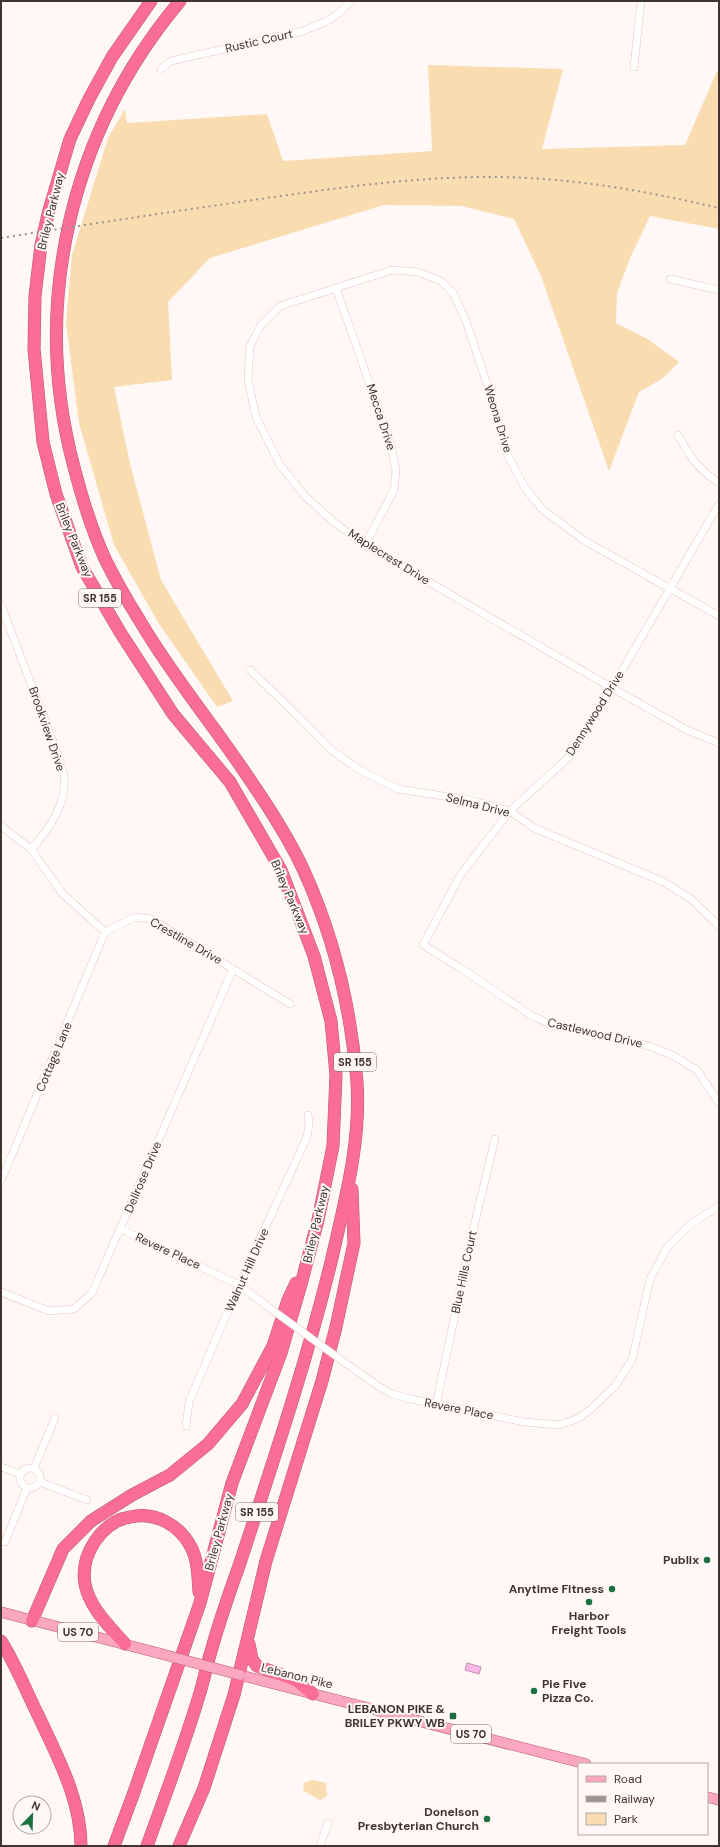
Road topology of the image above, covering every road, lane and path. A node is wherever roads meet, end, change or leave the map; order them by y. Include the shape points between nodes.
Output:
1 (151, 1) edge
2 (180, 1) edge
3 (351, 1) edge
4 (641, 1) edge
5 (634, 67) dead end
6 (161, 70) dead end
7 (670, 279) dead end
8 (336, 288) junction
9 (719, 290) edge
10 (678, 435) dead end
11 (719, 483) edge
12 (719, 504) edge
13 (365, 545) junction
14 (671, 588) junction
15 (1, 605) edge
16 (719, 616) edge
17 (250, 670) dead end
18 (612, 688) junction
19 (719, 743) edge
20 (510, 811) junction
21 (1, 826) edge
22 (30, 849) junction
23 (719, 926) edge
24 (105, 932) junction
25 (423, 945) joint
26 (233, 969) junction
27 (290, 1004) dead end
28 (719, 1102) edge
29 (308, 1115) dead end
30 (496, 1139) dead end
31 (352, 1174) junction
32 (1, 1181) edge
33 (719, 1206) edge
34 (121, 1228) junction
35 (310, 1253) junction
36 (240, 1285) junction
37 (1, 1292) edge
38 (436, 1405) junction
39 (55, 1418) dead end
40 (186, 1426) dead end
41 (1, 1467) edge
42 (34, 1468) junction
43 (20, 1474) junction
44 (40, 1482) junction
45 (26, 1488) junction
46 (87, 1500) dead end
47 (5, 1542) dead end
48 (200, 1603) junction
49 (1, 1612) edge
50 (32, 1621) junction
51 (248, 1639) junction
52 (1, 1641) edge
53 (125, 1644) junction
54 (240, 1675) junction
55 (313, 1694) junction
56 (582, 1763) edge
57 (708, 1797) edge
58 (719, 1800) edge
59 (328, 1823) dead end
60 (81, 1846) edge
61 (114, 1846) edge
62 (147, 1846) edge
63 (179, 1846) edge
64 (320, 1846) edge

1 - 35 highway, Briley Parkway / SR 155 via 112,57 89,99 70,139 48,210 34,296 34,349 43,442 56,494 82,567 173,714 230,782 281,870 314,956 331,1021 336,1075 333,1146
2 - 31 highway, Briley Parkway / SR 155 via 161,23 131,68 108,110 88,157 74,200 58,286 57,368 60,401 67,441 83,500 105,558 142,624 189,696 278,823 303,870 322,920 340,975 352,1034 357,1087
3 - 6 street, Rustic Court via 327,21 303,31 171,61
4 - 5 street
7 - 9 street
8 - 13 street, Mecca Drive via 391,445 396,471 394,490
8 - 13 street, Maplecrest Drive via 280,306 261,325 250,346 248,380 256,417 280,465 305,496
8 - 14 street, Weona Drive via 392,270 418,272 441,281 453,293 466,321 506,452 525,488 544,510 585,541
10 - 11 street via 704,474
12 - 14 street, Dennywood Drive
13 - 18 street, Maplecrest Drive
14 - 16 street, Weona Drive
14 - 18 street, Dennywood Drive
15 - 22 street, Brookview Drive via 64,777 62,798 55,817
17 - 20 street, Selma Drive via 330,750 363,772 398,789 469,800
18 - 19 street, Maplecrest Drive via 687,730
18 - 20 street, Dennywood Drive via 570,756
20 - 23 street, Selma Drive via 534,828 664,882 691,899
20 - 25 street, Dennywood Drive via 461,874
21 - 22 street
22 - 24 street via 62,893
24 - 26 street, Crestline Drive via 135,917 151,919
24 - 32 street, Cottage Lane
25 - 28 street, Castlewood Drive via 532,1016 554,1025 649,1046 672,1055 697,1070
26 - 27 street, Crestline Drive
26 - 34 street, Dellrose Drive
29 - 36 street, Walnut Hill Drive via 307,1137
30 - 38 street, Blue Hills Court via 470,1243
31 - 51 highway via 354,1243 340,1309 322,1381 266,1561
31 - 62 highway, Briley Parkway / SR 155 via 318,1314 299,1379 212,1645 199,1696
33 - 38 street, Revere Place via 691,1224 667,1248 650,1279 632,1360 615,1386 579,1418 560,1425 524,1422
34 - 36 street, Revere Place
34 - 37 street, Dellrose Drive via 92,1293 74,1309 49,1311
35 - 48 highway, Briley Parkway / SR 155 via 281,1353 232,1483
35 - 50 highway via 288,1300 272,1346 242,1404 208,1444 170,1475 91,1521 63,1549
36 - 38 street, Revere Place, bridge via 370,1381 392,1394
36 - 40 street, Walnut Hill Drive via 189,1402
39 - 42 street
41 - 43 street
42 - 43 street via 26,1468
42 - 44 street via 40,1474
43 - 45 street via 21,1482
44 - 45 street via 34,1488
44 - 46 street
45 - 47 street
48 - 53 highway via 198,1575 192,1548 179,1530 170,1523 145,1516 130,1516 115,1523 103,1532 87,1555 85,1584 89,1598 105,1622
48 - 61 highway, Briley Parkway / SR 155
49 - 50 main road, Lebanon Pike / US 70
50 - 53 main road, Lebanon Pike / US 70
51 - 54 highway
51 - 55 highway via 252,1659 257,1666 296,1680
52 - 60 highway via 26,1688 72,1791 79,1819
53 - 54 main road, Lebanon Pike / US 70, bridge
54 - 55 main road, Lebanon Pike / US 70
54 - 63 highway via 204,1788
55 - 56 main road, Lebanon Pike / US 70
57 - 58 main road
59 - 64 street

